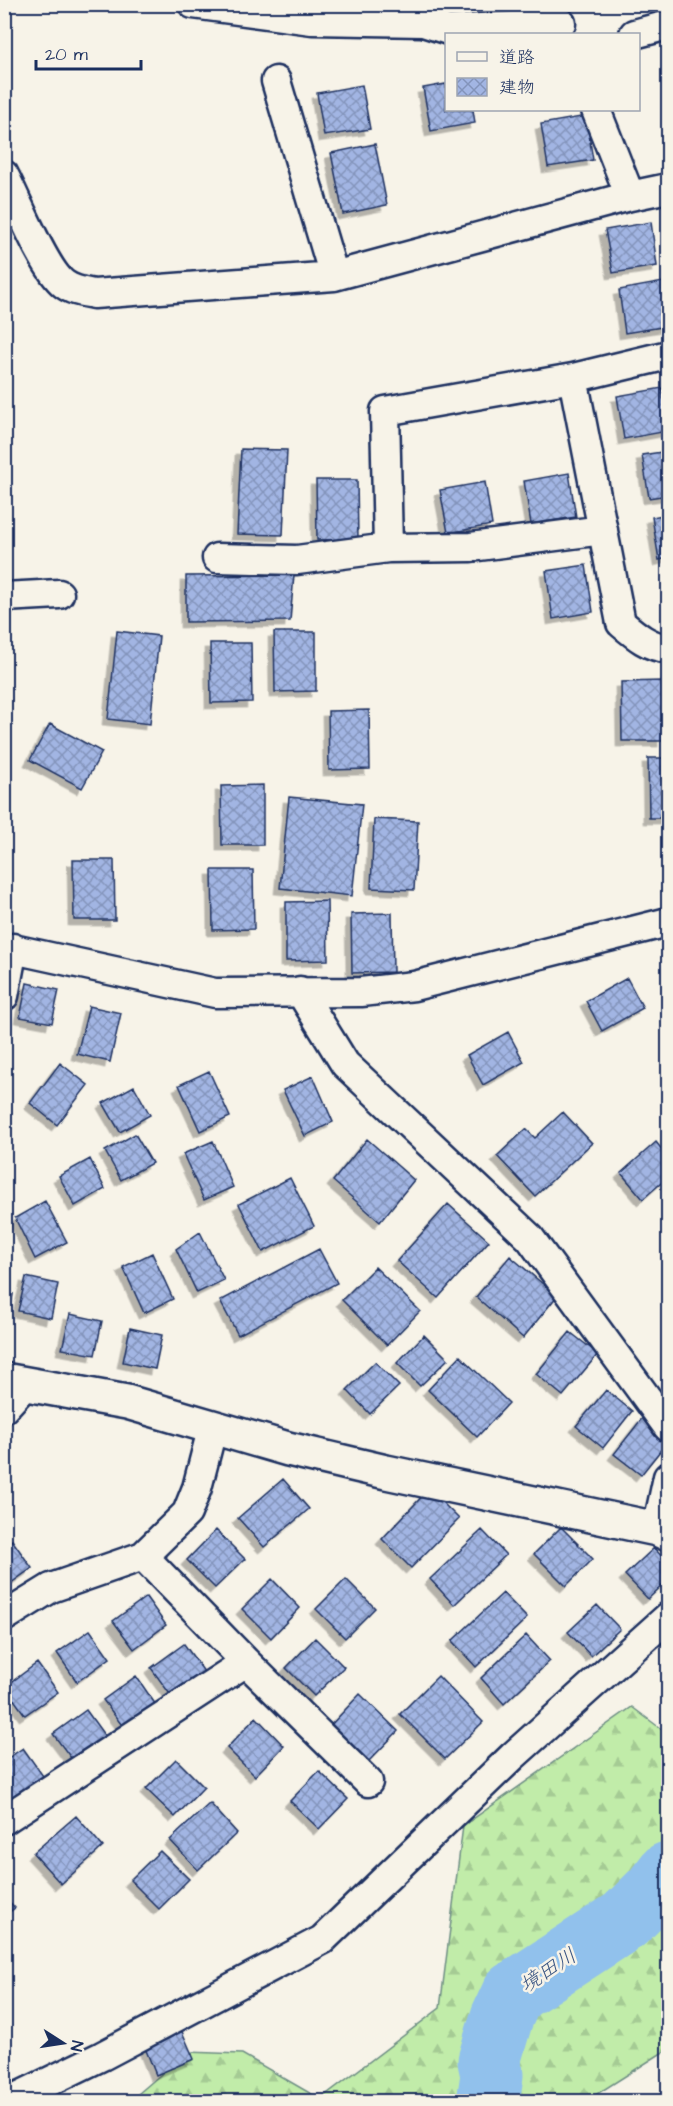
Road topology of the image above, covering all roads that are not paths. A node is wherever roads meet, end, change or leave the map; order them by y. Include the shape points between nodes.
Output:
1 (194, 4) edge
2 (559, 19) edge
3 (669, 26) edge
4 (638, 33) edge
5 (276, 81) dead end
6 (596, 111) edge
7 (4, 175) edge
8 (669, 188) edge
9 (630, 196) junction
10 (334, 276) junction
11 (669, 355) edge
12 (573, 378) junction
13 (603, 530) junction
14 (388, 548) junction
15 (217, 558) dead end
16 (59, 594) dead end
17 (4, 597) edge
18 (669, 648) edge
19 (669, 922) edge
20 (9, 947) edge
21 (300, 991) junction
22 (4, 996) edge
23 (11, 1391) edge
24 (213, 1426) junction
25 (669, 1427) edge
26 (669, 1477) edge
27 (663, 1531) edge
28 (143, 1557) junction
29 (4, 1617) edge
30 (669, 1617) edge
31 (246, 1662) junction
32 (368, 1782) dead end
33 (4, 1820) edge
34 (7, 2102) edge

1 - 2 street via 312,20 423,22 448,30
3 - 4 street
5 - 10 street
6 - 9 street
7 - 10 street via 49,268 63,284 77,291 94,294
8 - 9 street
9 - 10 street
11 - 12 street
12 - 13 street
12 - 14 street via 385,411
13 - 14 street via 471,547
13 - 18 street via 621,623 638,637 660,648
14 - 15 street via 297,560
16 - 17 street
19 - 21 street via 414,986 361,992
20 - 21 street via 215,993
20 - 22 street
21 - 25 street via 345,1064 530,1238
23 - 24 street via 127,1402
24 - 27 street via 386,1472
24 - 28 street via 187,1513
26 - 27 street
28 - 29 street via 51,1588
28 - 31 street
30 - 34 street via 513,1756 322,1940
31 - 32 street
31 - 33 street

